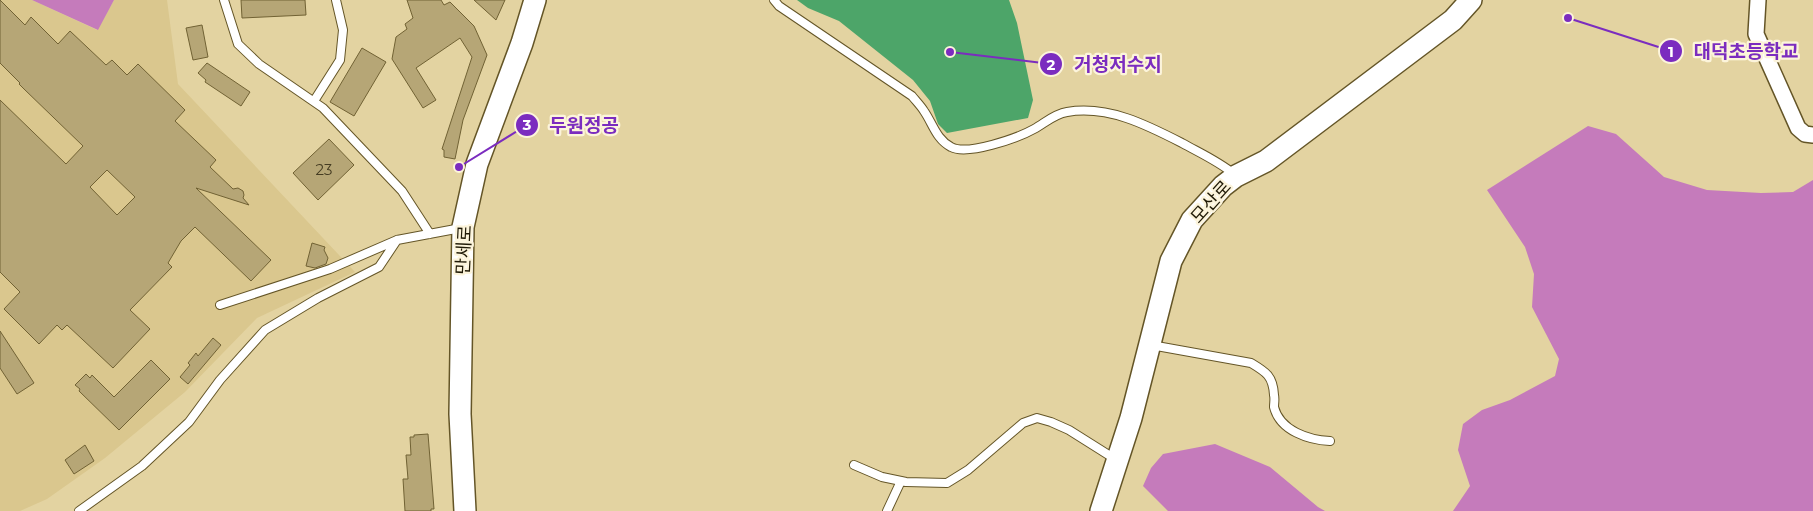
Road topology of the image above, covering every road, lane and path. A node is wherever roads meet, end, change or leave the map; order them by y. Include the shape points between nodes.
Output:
1 (224, 0) edge
2 (336, 0) edge
3 (535, 0) edge
4 (774, 0) edge
5 (1472, 0) edge
6 (1758, 0) edge
7 (314, 101) junction
8 (1813, 134) edge
9 (1236, 176) junction
10 (464, 228) junction
11 (430, 234) junction
12 (397, 240) junction
13 (220, 305) dead end
14 (1149, 345) junction
15 (1330, 442) dead end
16 (1117, 460) junction
17 (854, 465) dead end
18 (901, 481) junction
19 (79, 511) edge
20 (465, 511) edge
21 (886, 511) edge
22 (1101, 511) edge

1 - 7 lane via 238,44 259,64
2 - 7 lane via 343,30 340,60
3 - 10 street, 만세로 via 477,164
4 - 9 lane via 912,96 940,138 952,148 972,149 999,143 1022,135 1065,112 1088,110 1146,125 1220,162
5 - 9 street, 모산로 via 1453,20 1266,161
6 - 8 street via 1756,34 1798,128 1805,134
7 - 11 lane via 402,192
9 - 14 street, 모산로 via 1192,220 1171,261
10 - 11 lane
10 - 20 street, 만세로 via 460,414
11 - 12 lane
12 - 13 lane via 330,268
12 - 19 lane via 379,267 265,330 220,380 189,422 142,466
14 - 15 lane via 1250,363 1264,371 1272,381 1274,408 1282,421 1297,434
14 - 16 street, 모산로
16 - 18 lane via 1069,430 1037,418 1023,423 968,470 946,483
16 - 22 street, 모산로
17 - 18 lane
18 - 21 lane

